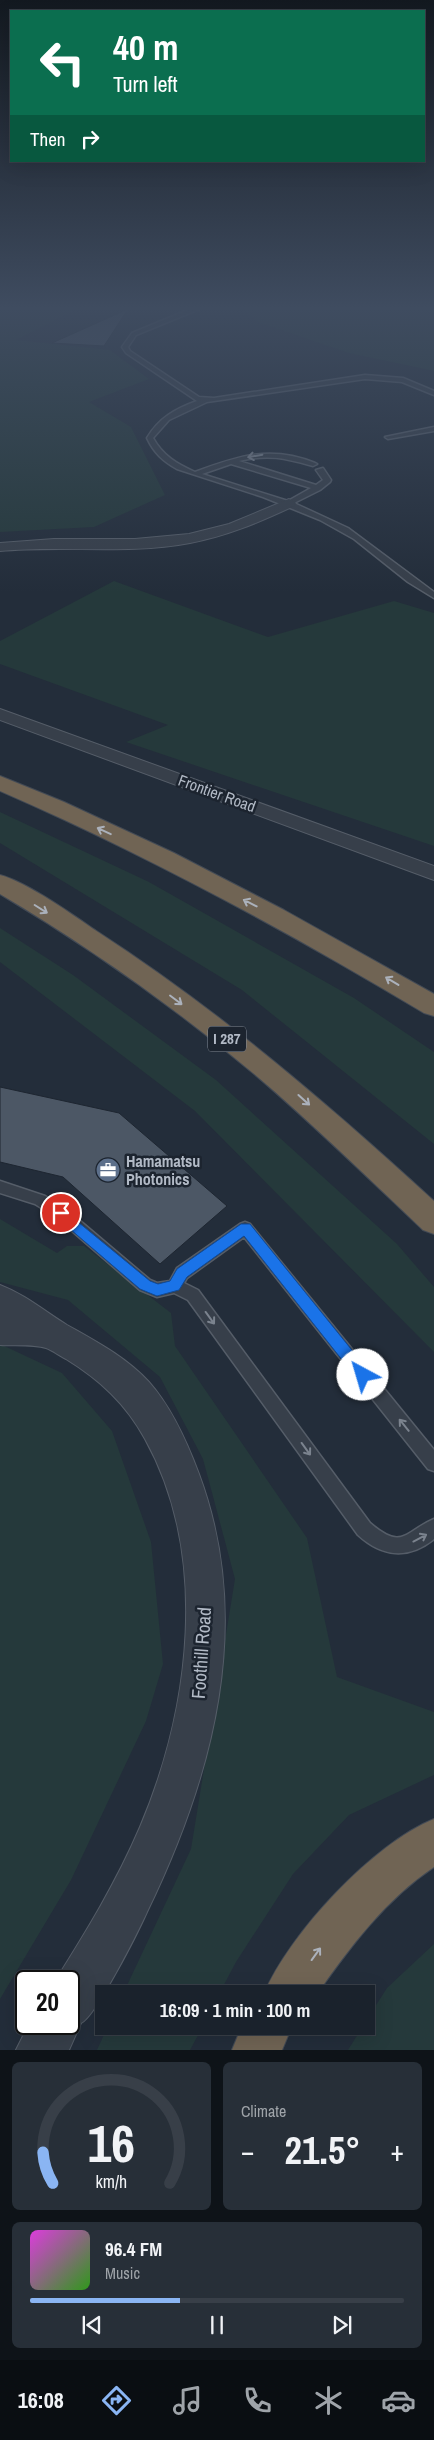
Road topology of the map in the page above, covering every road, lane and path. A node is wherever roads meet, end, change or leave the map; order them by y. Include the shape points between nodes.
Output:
1 (203, 401) edge
2 (434, 428) edge
3 (388, 437) dead end
4 (231, 461) junction
5 (313, 464) dead end
6 (320, 470) dead end
7 (196, 474) junction
8 (317, 488) junction
9 (289, 503) junction
10 (0, 548) edge
11 (434, 596) edge
12 (0, 714) edge
13 (0, 783) edge
14 (434, 873) edge
15 (0, 883) edge
16 (434, 1006) edge
17 (0, 1187) edge
18 (434, 1221) edge
19 (175, 1286) junction
20 (0, 1300) edge
21 (0, 1330) edge
22 (52, 1334) junction
23 (434, 1464) edge
24 (434, 1528) edge
25 (434, 1841) edge
26 (294, 1985) edge
27 (80, 1986) edge
28 (50, 2035) edge
29 (264, 2035) edge
30 (40, 2050) edge
31 (257, 2050) edge

1 - 7 lane via 168,416 150,438 152,446 165,458
2 - 3 lane
5 -> 4 lane via 287,454
4 - 7 lane
4 - 8 lane
6 - 8 lane via 327,480
7 - 9 lane
8 - 9 lane
9 - 10 street via 215,534 181,540 26,544
9 - 11 lane via 346,531
12 - 14 street, Frontier Road
16 -> 13 highway via 318,938 139,847
15 -> 18 highway, I 287 via 144,975 216,1030 296,1094
17 - 19 lane via 40,1200 61,1213 145,1285 157,1290
23 -> 19 lane via 246,1228 182,1273
19 -> 24 lane via 193,1295 358,1521 377,1542 393,1547 409,1544
20 - 22 street, Foothill Road
21 - 22 street, Foothill Road
22 - 27 street, Foothill Road via 113,1371 146,1405 173,1454 194,1506 203,1566 206,1636 196,1715 184,1763 160,1833 116,1926
26 -> 25 highway via 337,1925 402,1862
28 - 30 street
29 - 31 highway

